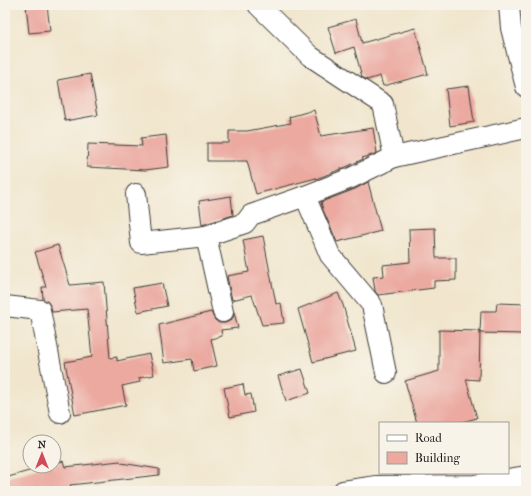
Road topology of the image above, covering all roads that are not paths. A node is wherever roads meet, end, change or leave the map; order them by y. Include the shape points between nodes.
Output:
1 (258, 5) edge
2 (509, 5) edge
3 (526, 87) edge
4 (526, 128) edge
5 (394, 157) junction
6 (136, 194) dead end
7 (305, 196) junction
8 (206, 236) junction
9 (5, 306) edge
10 (222, 312) dead end
11 (386, 373) dead end
12 (60, 413) dead end
13 (526, 476) edge
14 (343, 491) edge

1 - 5 street via 310,56 383,104
2 - 3 street via 511,28
4 - 5 street
5 - 7 street
6 - 8 street via 141,243
7 - 8 street via 251,215 245,224
7 - 11 street via 330,255 372,306
8 - 10 street
9 - 12 street via 40,310
13 - 14 street via 474,485 377,486

